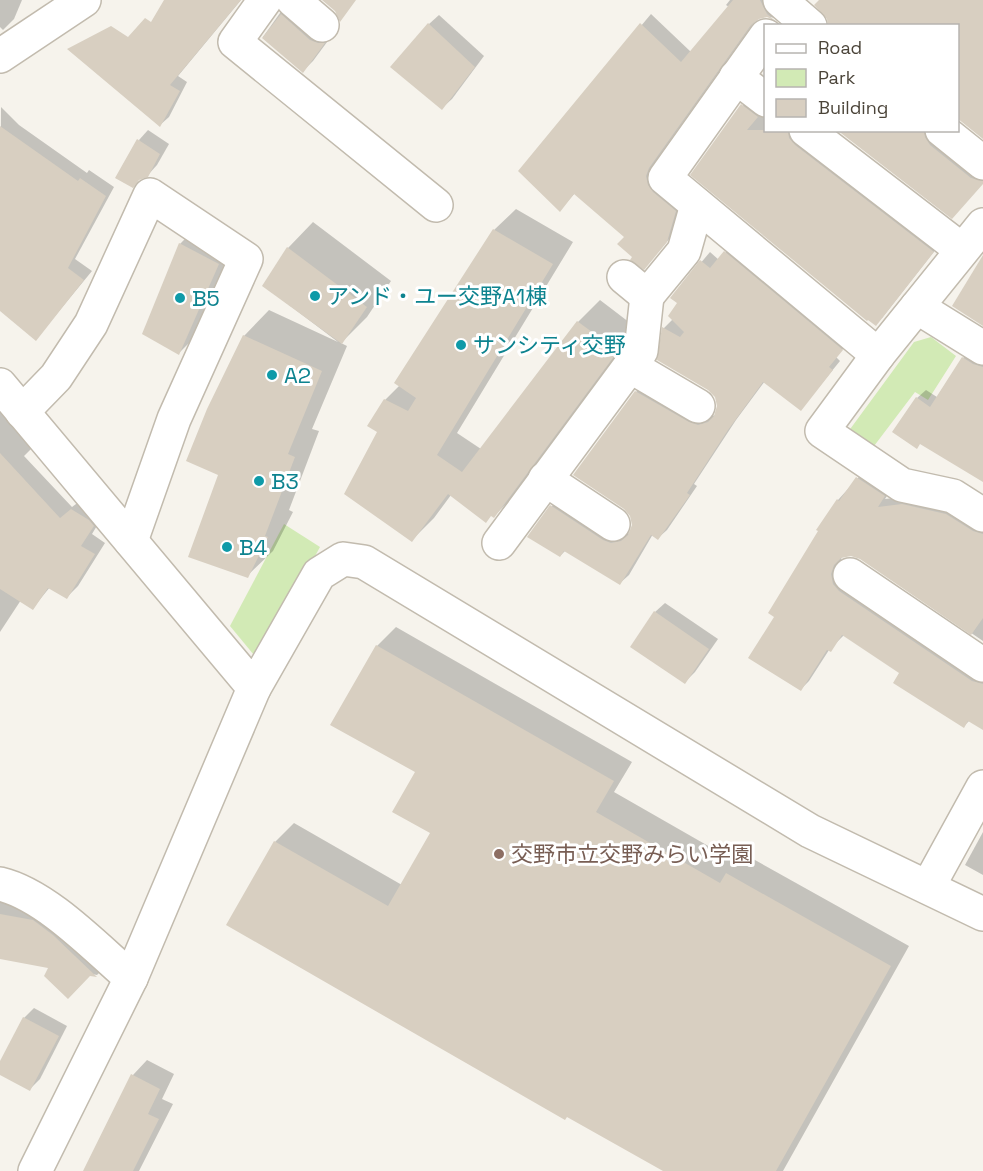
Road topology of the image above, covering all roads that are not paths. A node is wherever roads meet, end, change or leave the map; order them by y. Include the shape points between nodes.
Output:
1 (84, 0) edge
2 (265, 0) edge
3 (293, 0) edge
4 (322, 25) dead end
5 (764, 42) edge
6 (0, 56) edge
7 (736, 77) junction
8 (764, 99) edge
9 (809, 132) edge
10 (944, 132) edge
11 (983, 164) edge
12 (435, 205) dead end
13 (697, 205) junction
14 (983, 225) edge
15 (962, 250) junction
16 (917, 307) junction
17 (983, 348) edge
18 (878, 355) junction
19 (630, 366) junction
20 (8, 400) edge
21 (698, 406) dead end
22 (545, 479) junction
23 (983, 515) edge
24 (613, 524) dead end
25 (131, 540) junction
26 (499, 543) dead end
27 (850, 575) dead end
28 (983, 664) edge
29 (254, 688) junction
30 (983, 787) edge
31 (0, 884) edge
32 (928, 887) junction
33 (983, 914) edge
34 (131, 978) junction
35 (35, 1171) edge

1 - 6 street
2 - 12 street via 235,42
3 - 4 street
5 - 7 street
7 - 8 street
7 - 13 street via 665,178
9 - 15 street
10 - 11 street
13 - 18 street
13 - 19 street via 684,251 635,287 641,351
14 - 15 street
15 - 16 street
16 - 17 street
16 - 18 street
18 - 23 street via 822,431 902,485 954,496
19 - 21 street
19 - 22 street
20 - 25 street
20 - 25 street via 56,377 91,324 150,195 246,260 174,419
22 - 24 street
22 - 26 street
25 - 29 street
27 - 28 street
29 - 32 street via 319,574 343,559 364,562 810,831
29 - 34 street
30 - 32 street
31 - 34 street via 39,902
32 - 33 street
34 - 35 street

